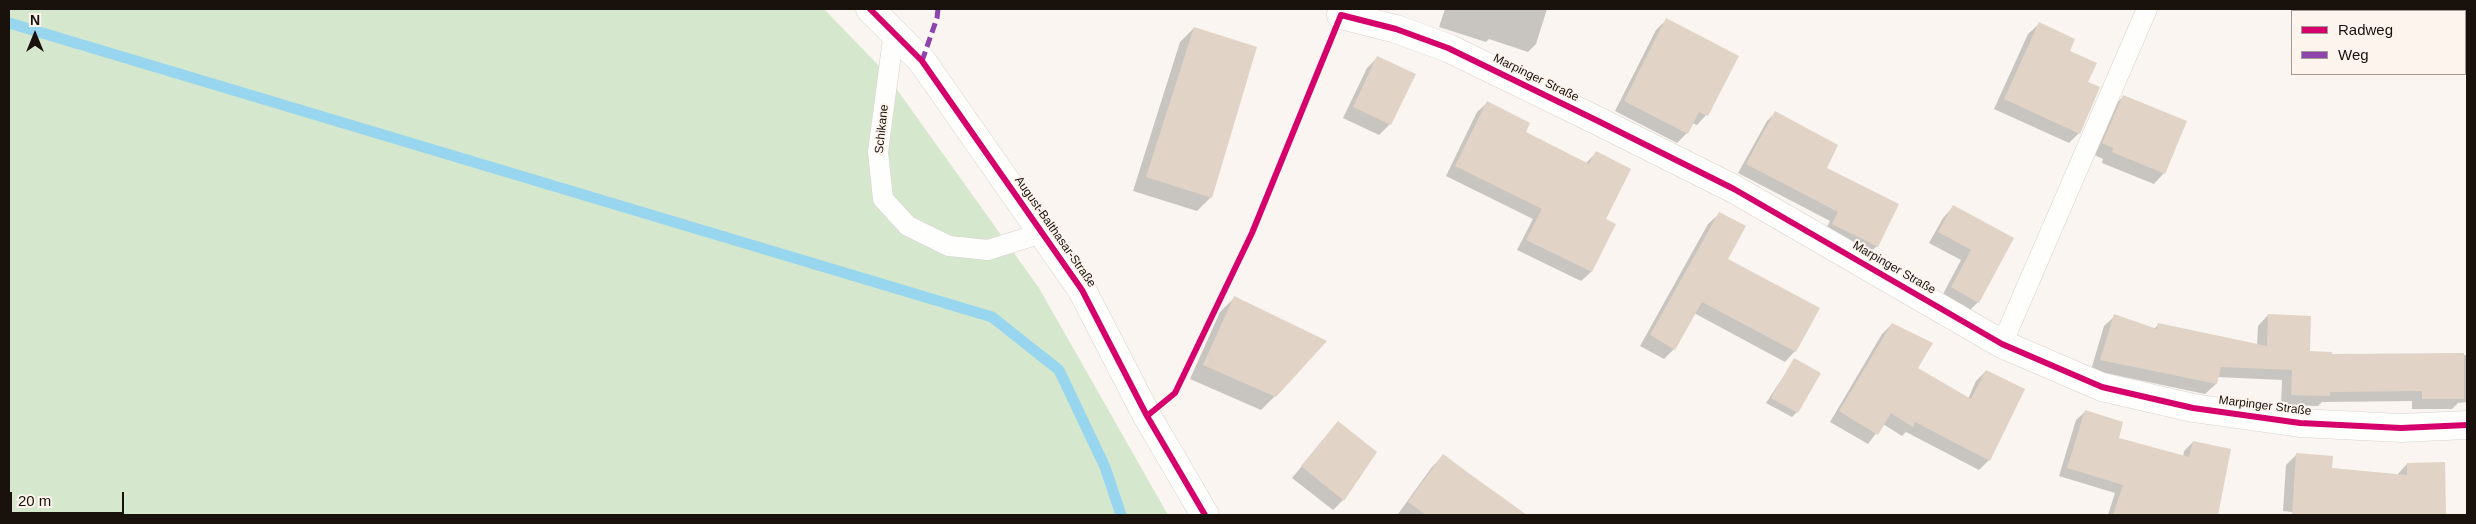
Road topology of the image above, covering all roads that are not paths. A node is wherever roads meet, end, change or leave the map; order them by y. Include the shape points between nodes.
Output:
1 (870, 9) edge
2 (2147, 9) edge
3 (1341, 15) dead end
4 (1399, 19) edge
5 (894, 31) junction
6 (1042, 233) junction
7 (2002, 344) junction
8 (2467, 425) edge
9 (1205, 515) edge

1 - 5 street, August-Balthasar-Straße
2 - 7 lane
3 - 4 street, Marpinger Straße
4 - 7 street, Marpinger Straße via 1448,48 1734,189
5 - 6 street, August-Balthasar-Straße via 922,61
5 - 6 lane, Schikane via 878,152 883,199 908,226 949,246 988,250
6 - 9 street, August-Balthasar-Straße via 1082,290 1148,416
7 - 8 street, Marpinger Straße via 2102,387 2193,408 2300,423 2401,428

